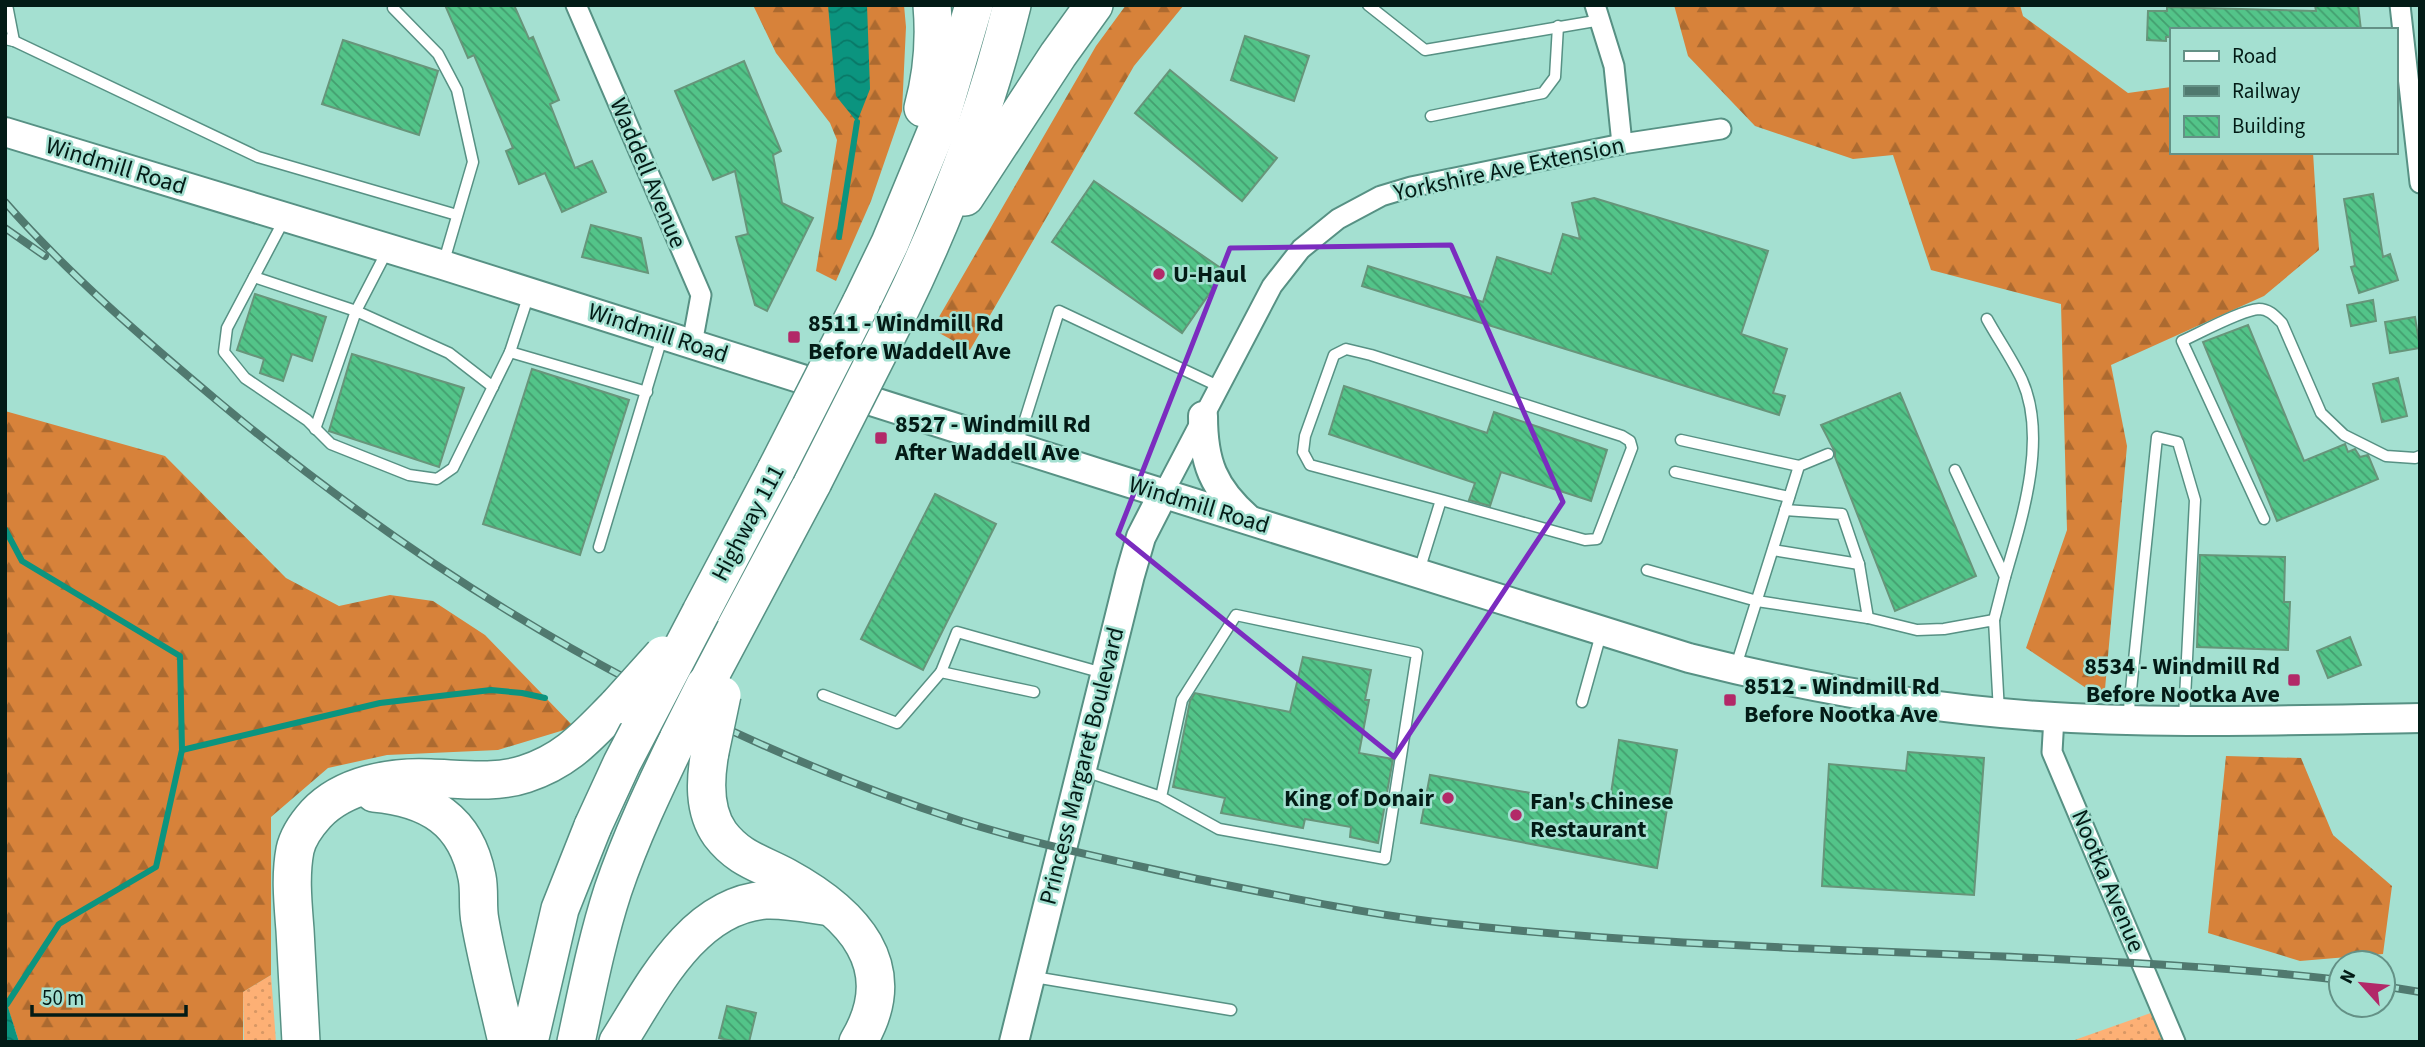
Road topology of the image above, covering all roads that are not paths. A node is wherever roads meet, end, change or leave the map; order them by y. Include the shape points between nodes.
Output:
1 (7, 5) edge
2 (576, 5) edge
3 (932, 5) edge
4 (974, 5) edge
5 (1012, 5) edge
6 (1094, 5) edge
7 (1368, 5) edge
8 (2400, 5) edge
9 (393, 8) dead end
10 (1598, 12) edge
11 (1559, 26) junction
12 (10, 40) edge
13 (1431, 116) dead end
14 (1721, 129) dead end
15 (5, 132) edge
16 (1622, 144) junction
17 (2420, 183) edge
18 (457, 215) junction
19 (286, 217) junction
20 (890, 243) junction
21 (389, 248) junction
22 (923, 263) junction
23 (443, 265) junction
24 (254, 277) junction
25 (529, 292) junction
26 (356, 311) junction
27 (1987, 319) dead end
28 (664, 335) junction
29 (692, 344) junction
30 (510, 352) junction
31 (1219, 386) junction
32 (493, 387) junction
33 (647, 392) junction
34 (1203, 416) junction
35 (316, 429) junction
36 (1681, 440) dead end
37 (1017, 446) junction
38 (1828, 454) dead end
39 (2420, 456) edge
40 (1799, 466) junction
41 (1955, 470) dead end
42 (1675, 472) dead end
43 (1163, 494) junction
44 (1789, 497) junction
45 (1441, 500) junction
46 (1785, 510) junction
47 (2264, 519) dead end
48 (1250, 521) junction
49 (598, 547) dead end
50 (1773, 550) junction
51 (1859, 564) junction
52 (1647, 570) dead end
53 (1418, 573) junction
54 (2005, 577) junction
55 (1757, 601) junction
56 (701, 612) junction
57 (1868, 618) junction
58 (1994, 620) junction
59 (1602, 630) junction
60 (1735, 670) junction
61 (941, 672) junction
62 (1105, 673) junction
63 (1034, 692) dead end
64 (823, 695) dead end
65 (1582, 702) dead end
66 (1999, 712) junction
67 (2054, 717) junction
68 (2420, 718) edge
69 (2128, 720) junction
70 (2184, 720) junction
71 (694, 744) junction
72 (1081, 770) junction
73 (349, 790) junction
74 (1161, 797) junction
75 (831, 907) junction
76 (1030, 976) junction
77 (1231, 1010) dead end
78 (301, 1042) edge
79 (507, 1042) edge
80 (529, 1042) edge
81 (576, 1042) edge
82 (618, 1042) edge
83 (858, 1042) edge
84 (1014, 1042) edge
85 (2175, 1042) edge

1 - 12 lane
2 - 29 street, Waddell Avenue via 701,295
3 - 20 highway via 929,88
4 - 20 highway, Highway 111 via 938,127
5 - 22 highway, Highway 111 via 968,149
6 - 22 highway
7 - 11 lane via 1425,50
8 - 17 street
9 - 18 lane via 438,54 457,90 473,162
10 - 11 lane
10 - 16 street via 1614,66
11 - 13 lane via 1555,77 1543,93
12 - 18 lane via 258,157
14 - 16 street, Yorkshire Ave Extension
15 - 19 main road, Windmill Road
16 - 31 street, Yorkshire Ave Extension via 1411,187 1381,196 1338,219 1301,249 1272,286
18 - 23 lane
19 - 21 main road, Windmill Road
19 - 24 lane
20 - 56 highway, Highway 111, bridge
21 - 23 main road, Windmill Road
21 - 26 lane
22 - 71 highway, Highway 111, bridge via 738,625
23 - 25 main road, Windmill Road
24 - 26 lane
24 - 35 lane via 227,328 224,352 245,378
25 - 28 main road, Windmill Road
25 - 30 lane
26 - 32 lane via 449,353
26 - 35 lane
27 - 54 lane via 2023,382 2033,424 2028,496
28 - 29 main road, Windmill Road
28 - 33 lane
29 - 37 main road, Windmill Road
30 - 32 lane
30 - 33 lane
31 - 34 street, Yorkshire Ave Extension
31 - 37 lane via 1059,312
32 - 35 lane via 453,468 437,479 409,475 331,444
33 - 49 lane
34 - 43 street, Yorkshire Ave Extension
34 - 48 main road via 1205,456 1211,472 1229,502
36 - 40 lane
37 - 43 main road, Windmill Road
38 - 40 lane
39 - 47 lane via 2386,456 2344,435 2321,413 2282,323 2273,313 2259,309 2242,314 2182,341
40 - 44 lane
41 - 54 lane
42 - 44 lane
43 - 48 main road, Windmill Road
43 - 62 main road, Princess Margaret Boulevard via 1141,537
44 - 46 lane
45 - 45 lane via 1310,465 1303,452 1305,436 1334,355 1346,349 1371,355 1609,432 1630,441 1632,447 1597,539 1585,540
45 - 53 lane
46 - 50 lane
46 - 51 lane via 1842,514
48 - 53 main road, Windmill Road
50 - 51 lane
50 - 55 lane
51 - 57 lane
52 - 55 lane
53 - 59 main road, Windmill Road
54 - 58 lane
55 - 57 lane
55 - 60 lane
56 - 73 highway, bridge via 573,751 524,775 477,780 425,778
56 - 80 highway, Highway 111, bridge via 593,826 560,909
57 - 58 lane via 1917,630
58 - 66 lane
59 - 60 main road, Windmill Road
59 - 65 lane
60 - 66 main road, Windmill Road via 1868,696
61 - 62 lane via 957,632
61 - 63 lane
61 - 64 lane via 897,723
62 - 72 main road, Princess Margaret Boulevard
66 - 67 main road, Windmill Road
67 - 69 main road, Windmill Road
67 - 85 street, Nootka Avenue via 2052,752
68 - 70 main road, Windmill Road
69 - 70 main road, Windmill Road
69 - 70 lane via 2157,437 2178,442 2195,500
71 - 75 highway via 706,772 707,799 719,832 754,864 786,877
71 - 81 highway, Highway 111 via 632,840 612,892
72 - 74 lane
72 - 76 main road, Princess Margaret Boulevard
73 - 78 highway via 329,801 314,817 295,850
73 - 79 highway via 402,796 428,805 452,823 468,847
74 - 74 lane via 1182,700 1236,615 1417,653 1384,859 1219,829
75 - 82 highway via 765,900 719,915 682,947
75 - 83 highway via 859,936 876,980 876,1002
76 - 77 lane
76 - 84 main road, Princess Margaret Boulevard

